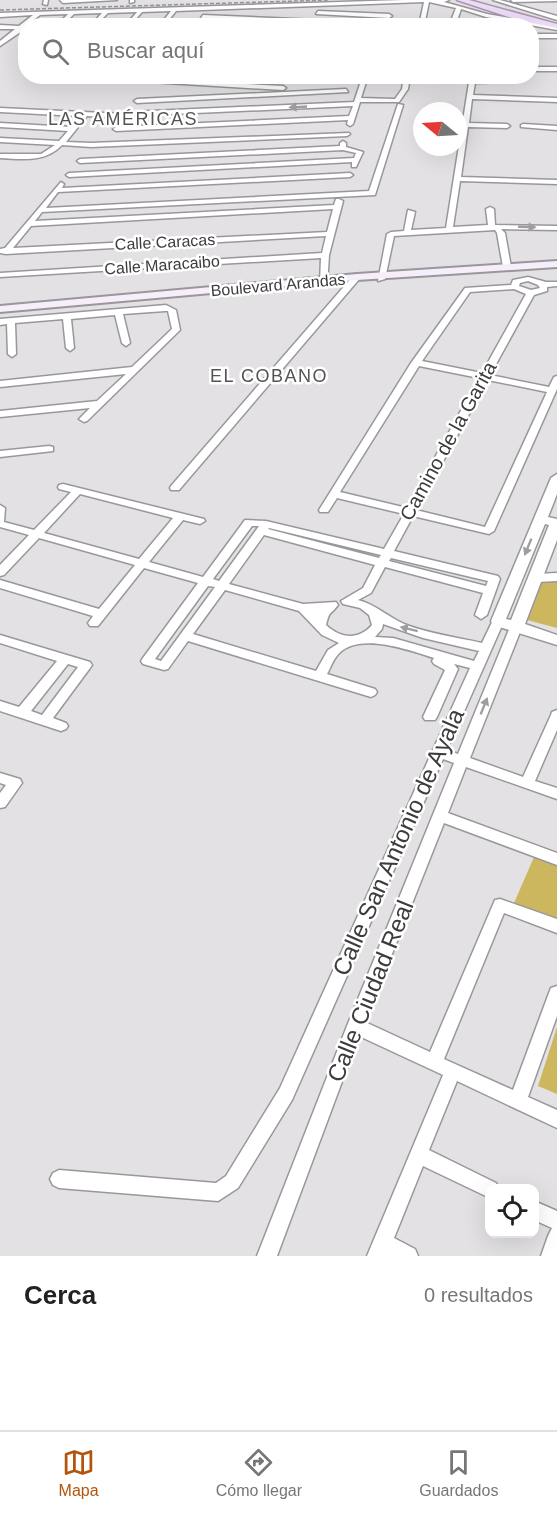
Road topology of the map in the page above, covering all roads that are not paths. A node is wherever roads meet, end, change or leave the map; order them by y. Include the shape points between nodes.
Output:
1 (0, 0) edge
2 (63, 0) edge
3 (115, 0) edge
4 (447, 0) edge
5 (557, 0) edge
6 (427, 1) edge
7 (436, 1) edge
8 (497, 1) edge
9 (530, 1) edge
10 (18, 2) edge
11 (467, 2) edge
12 (393, 3) junction
13 (557, 7) edge
14 (210, 8) junction
15 (175, 9) junction
16 (294, 9) junction
17 (141, 10) junction
18 (107, 11) junction
19 (73, 12) junction
20 (38, 14) junction
21 (486, 15) junction
22 (1, 16) edge
23 (203, 16) joint
24 (389, 16) joint
25 (34, 18) edge
26 (67, 18) edge
27 (100, 18) edge
28 (134, 18) edge
29 (168, 18) edge
30 (227, 18) edge
31 (289, 18) edge
32 (423, 18) edge
33 (456, 18) edge
34 (485, 18) edge
35 (510, 18) edge
36 (532, 18) edge
37 (539, 20) edge
38 (539, 22) edge
39 (557, 24) edge
40 (0, 27) edge
41 (18, 28) edge
42 (18, 31) edge
43 (539, 36) edge
44 (557, 36) edge
45 (0, 44) edge
46 (539, 69) edge
47 (557, 69) edge
48 (150, 84) edge
49 (363, 84) edge
50 (406, 84) edge
51 (473, 84) edge
52 (248, 86) junction
53 (346, 92) junction
54 (213, 97) junction
55 (240, 97) junction
56 (472, 97) junction
57 (359, 99) junction
58 (557, 100) edge
59 (137, 101) junction
60 (399, 105) dead end
61 (0, 110) edge
62 (233, 110) junction
63 (85, 114) junction
64 (127, 115) junction
65 (352, 118) junction
66 (0, 124) edge
67 (225, 124) junction
68 (468, 125) junction
69 (507, 126) dead end
70 (523, 126) dead end
71 (557, 128) edge
72 (72, 129) junction
73 (116, 129) junction
74 (347, 134) junction
75 (0, 140) edge
76 (219, 140) junction
77 (60, 144) junction
78 (91, 145) junction
79 (103, 145) junction
80 (343, 148) junction
81 (211, 154) junction
82 (0, 156) edge
83 (357, 160) junction
84 (80, 161) junction
85 (202, 169) junction
86 (69, 175) junction
87 (350, 175) junction
88 (458, 179) junction
89 (557, 182) edge
90 (193, 183) junction
91 (77, 189) junction
92 (56, 190) junction
93 (342, 194) junction
94 (211, 202) junction
95 (164, 204) junction
96 (337, 207) junction
97 (99, 208) junction
98 (489, 209) dead end
99 (40, 210) junction
100 (411, 212) dead end
101 (215, 213) junction
102 (164, 216) junction
103 (28, 224) junction
104 (495, 228) junction
105 (557, 228) edge
106 (449, 230) junction
107 (407, 233) junction
108 (330, 234) junction
109 (4, 251) edge
110 (325, 255) junction
111 (0, 259) edge
112 (557, 266) edge
113 (507, 267) junction
114 (0, 275) edge
115 (380, 277) junction
116 (355, 279) junction
117 (323, 282) junction
118 (557, 284) edge
119 (544, 285) junction
120 (515, 287) junction
121 (531, 293) junction
122 (0, 311) edge
123 (118, 312) junction
124 (67, 316) junction
125 (11, 321) junction
126 (0, 322) edge
127 (126, 343) dead end
128 (69, 348) dead end
129 (12, 354) dead end
130 (416, 363) junction
131 (134, 370) junction
132 (483, 376) junction
133 (557, 379) edge
134 (0, 384) edge
135 (552, 390) junction
136 (100, 404) junction
137 (0, 414) edge
138 (84, 419) dead end
139 (49, 449) dead end
140 (0, 454) edge
141 (557, 478) edge
142 (63, 487) dead end
143 (175, 488) dead end
144 (78, 491) junction
145 (334, 494) junction
146 (0, 508) edge
147 (324, 510) dead end
148 (409, 512) junction
149 (180, 516) junction
150 (540, 519) junction
151 (200, 521) dead end
152 (0, 522) edge
153 (557, 523) edge
154 (263, 528) junction
155 (35, 535) junction
156 (384, 558) junction
157 (141, 564) junction
158 (0, 572) edge
159 (557, 577) edge
160 (536, 578) junction
161 (206, 582) junction
162 (0, 584) edge
163 (222, 586) junction
164 (367, 590) junction
165 (347, 601) junction
166 (332, 604) junction
167 (303, 608) junction
168 (373, 611) junction
169 (481, 615) dead end
170 (498, 621) junction
171 (516, 627) junction
172 (324, 629) junction
173 (186, 636) junction
174 (0, 639) edge
175 (355, 640) junction
176 (557, 640) edge
177 (465, 643) junction
178 (406, 646) junction
179 (485, 648) junction
180 (332, 653) junction
181 (65, 659) junction
182 (458, 660) junction
183 (477, 666) junction
184 (320, 676) junction
185 (371, 692) dead end
186 (0, 706) edge
187 (22, 713) junction
188 (557, 715) edge
189 (430, 717) dead end
190 (44, 721) junction
191 (61, 726) dead end
192 (552, 740) edge
193 (438, 752) junction
194 (462, 761) junction
195 (0, 778) edge
196 (527, 783) junction
197 (557, 794) edge
198 (0, 802) edge
199 (440, 816) junction
200 (557, 858) edge
201 (557, 926) edge
202 (557, 993) edge
203 (355, 1026) junction
204 (435, 1061) junction
205 (453, 1070) junction
206 (518, 1101) junction
207 (557, 1119) edge
208 (419, 1155) junction
209 (59, 1179) dead end
210 (485, 1187) edge
211 (539, 1212) edge
212 (557, 1221) edge
213 (557, 1236) edge
214 (380, 1249) edge
215 (267, 1256) edge
216 (408, 1256) edge
217 (551, 1256) edge

1 - 10 street
2 - 3 street
4 - 7 street
5 - 9 street
6 - 7 street
6 - 12 street
6 - 32 street
7 - 11 street
8 - 9 street
8 - 39 street
9 - 13 street
11 - 21 street
11 - 33 street
11 - 36 main road
12 - 16 street
12 - 24 street
14 - 15 street
14 - 16 street
14 - 23 street
15 - 17 street
15 - 29 street
16 - 24 street
16 - 31 street
17 - 18 street
17 - 28 street
18 - 19 street
18 - 27 street
19 - 20 street
19 - 26 street
20 - 22 street
20 - 25 street
21 - 34 street
21 - 35 street
23 - 30 street
37 - 39 main road
38 - 39 street
40 - 41 street
42 - 45 street
43 - 44 street
46 - 47 street
48 - 52 street
48 - 54 street
48 - 59 street
49 - 57 street
50 - 57 street via 397,101
51 - 56 street
52 - 53 street
52 - 55 street
53 - 55 street
53 - 57 street
54 - 55 street
54 - 59 street
55 - 62 street
56 - 58 street
56 - 68 street
57 -> 62 street
57 - 65 street
59 - 64 street
60 - 93 street via 372,193
61 - 63 street
62 - 64 street
62 - 67 street
63 - 64 street
63 - 72 street
64 - 73 street
65 - 67 street
65 - 74 street
66 - 72 street
67 - 73 street
67 - 76 street
68 - 69 street
68 - 88 street
70 - 71 street
72 - 77 street
73 - 79 street
74 - 76 street
74 - 80 street
75 - 77 street
76 - 79 street
76 - 81 street
77 - 78 street
77 - 82 street via 39,158
78 - 79 street
78 - 84 street
80 - 81 street
80 - 83 street via 360,152
81 - 84 street
81 - 85 street
83 - 85 street
83 - 87 street
84 - 86 street
85 - 86 street
85 - 90 street
86 - 92 street
87 - 90 street
87 - 93 street
88 - 89 street
88 - 106 street
90 - 91 street
91 - 92 street
91 - 97 street via 76,200
92 - 99 street
93 - 94 street
93 - 96 street
94 - 95 street
94 - 101 street
95 - 97 street
95 - 102 street
96 - 101 street
96 - 108 street
97 - 99 street
98 - 104 street
99 - 103 street
100 - 107 street
101 - 102 street
102 - 103 street
103 - 109 street
104 -> 105 street
104 - 106 street
104 - 113 street via 501,233
106 - 107 street
107 - 115 street via 390,235
108 - 109 street, Calle Caracas
108 - 110 street
109 - 111 street
110 - 114 street, Calle Maracaibo
110 - 117 street
112 - 113 main road, Boulevard Arandas
112 - 115 main road, Boulevard Arandas
113 - 115 main road, Boulevard Arandas
115 - 116 main road, Boulevard Arandas
116 - 117 main road, Boulevard Arandas
116 - 143 street
117 - 122 main road, Boulevard Arandas
118 - 119 street
119 - 120 street via 523,279
119 - 121 street via 542,291
120 - 121 street
120 - 130 street via 468,290
121 - 132 street, Camino de la Garita
123 - 124 street
123 - 127 street
123 - 131 street via 170,308 176,330
124 - 125 street
124 - 128 street
125 - 126 street
125 - 129 street
130 - 132 street
130 - 145 street
131 - 134 street
131 - 136 street
132 - 135 street
132 - 148 street, Camino de la Garita
133 - 135 street
135 - 148 street via 489,531
136 - 137 street
136 - 138 street
139 - 140 street
141 - 150 street, Calle San Antonio de Ayala
142 - 144 street
144 - 149 street
144 - 155 street
145 - 147 street
145 - 148 street
146 - 152 street
148 - 156 street, Camino de la Garita
149 - 151 street
149 - 157 street
150 - 153 street
150 -> 170 street, Calle San Antonio de Ayala
152 - 155 street
153 - 160 street
154 - 156 street
154 - 161 street via 249,522
154 - 163 street
155 - 157 street
155 - 158 street
156 - 164 street, Camino de la Garita
156 - 169 street via 492,585
157 - 161 street
157 - 162 street via 98,619
159 - 160 street
160 - 171 street
161 - 163 street
161 - 173 street via 147,662 164,666
163 - 167 street
163 - 173 street
164 - 165 street
164 - 168 street
165 - 166 street
165 - 168 street
166 - 167 street
166 - 172 street via 322,613
167 - 172 street
168 - 175 street via 378,626 374,632
177 -> 168 street via 399,626
170 - 171 street
170 - 179 street, Calle San Antonio de Ayala
171 - 176 street
194 -> 171 street, Calle Ciudad Real
172 - 175 street
172 - 180 street
173 - 184 street
174 - 181 street
175 - 178 street via 375,639
175 - 180 street
177 - 179 street
177 - 182 street
178 - 182 street
178 - 189 street via 406,653 451,666
179 - 183 street, Calle San Antonio de Ayala
180 - 184 street
181 - 187 street
181 - 190 street via 87,665
182 - 183 street
183 - 193 street, Calle San Antonio de Ayala
184 - 185 street
186 - 187 street
187 - 190 street
188 - 192 street
190 - 191 street
192 - 196 street
193 - 194 street
193 - 209 street, Calle San Antonio de Ayala via 286,1094 232,1182 218,1192
194 - 196 street
194 - 199 street, Calle Ciudad Real
195 - 198 street via 15,783
196 - 197 street
199 - 200 street
199 - 203 street, Calle Ciudad Real
201 - 204 street via 500,905
202 - 206 street
203 - 204 street
203 - 215 street, Calle Ciudad Real
204 - 205 street
205 - 206 street
205 - 208 street
206 - 207 street
208 - 210 street
208 - 214 street
211 - 212 street
213 - 217 street
214 - 216 street

